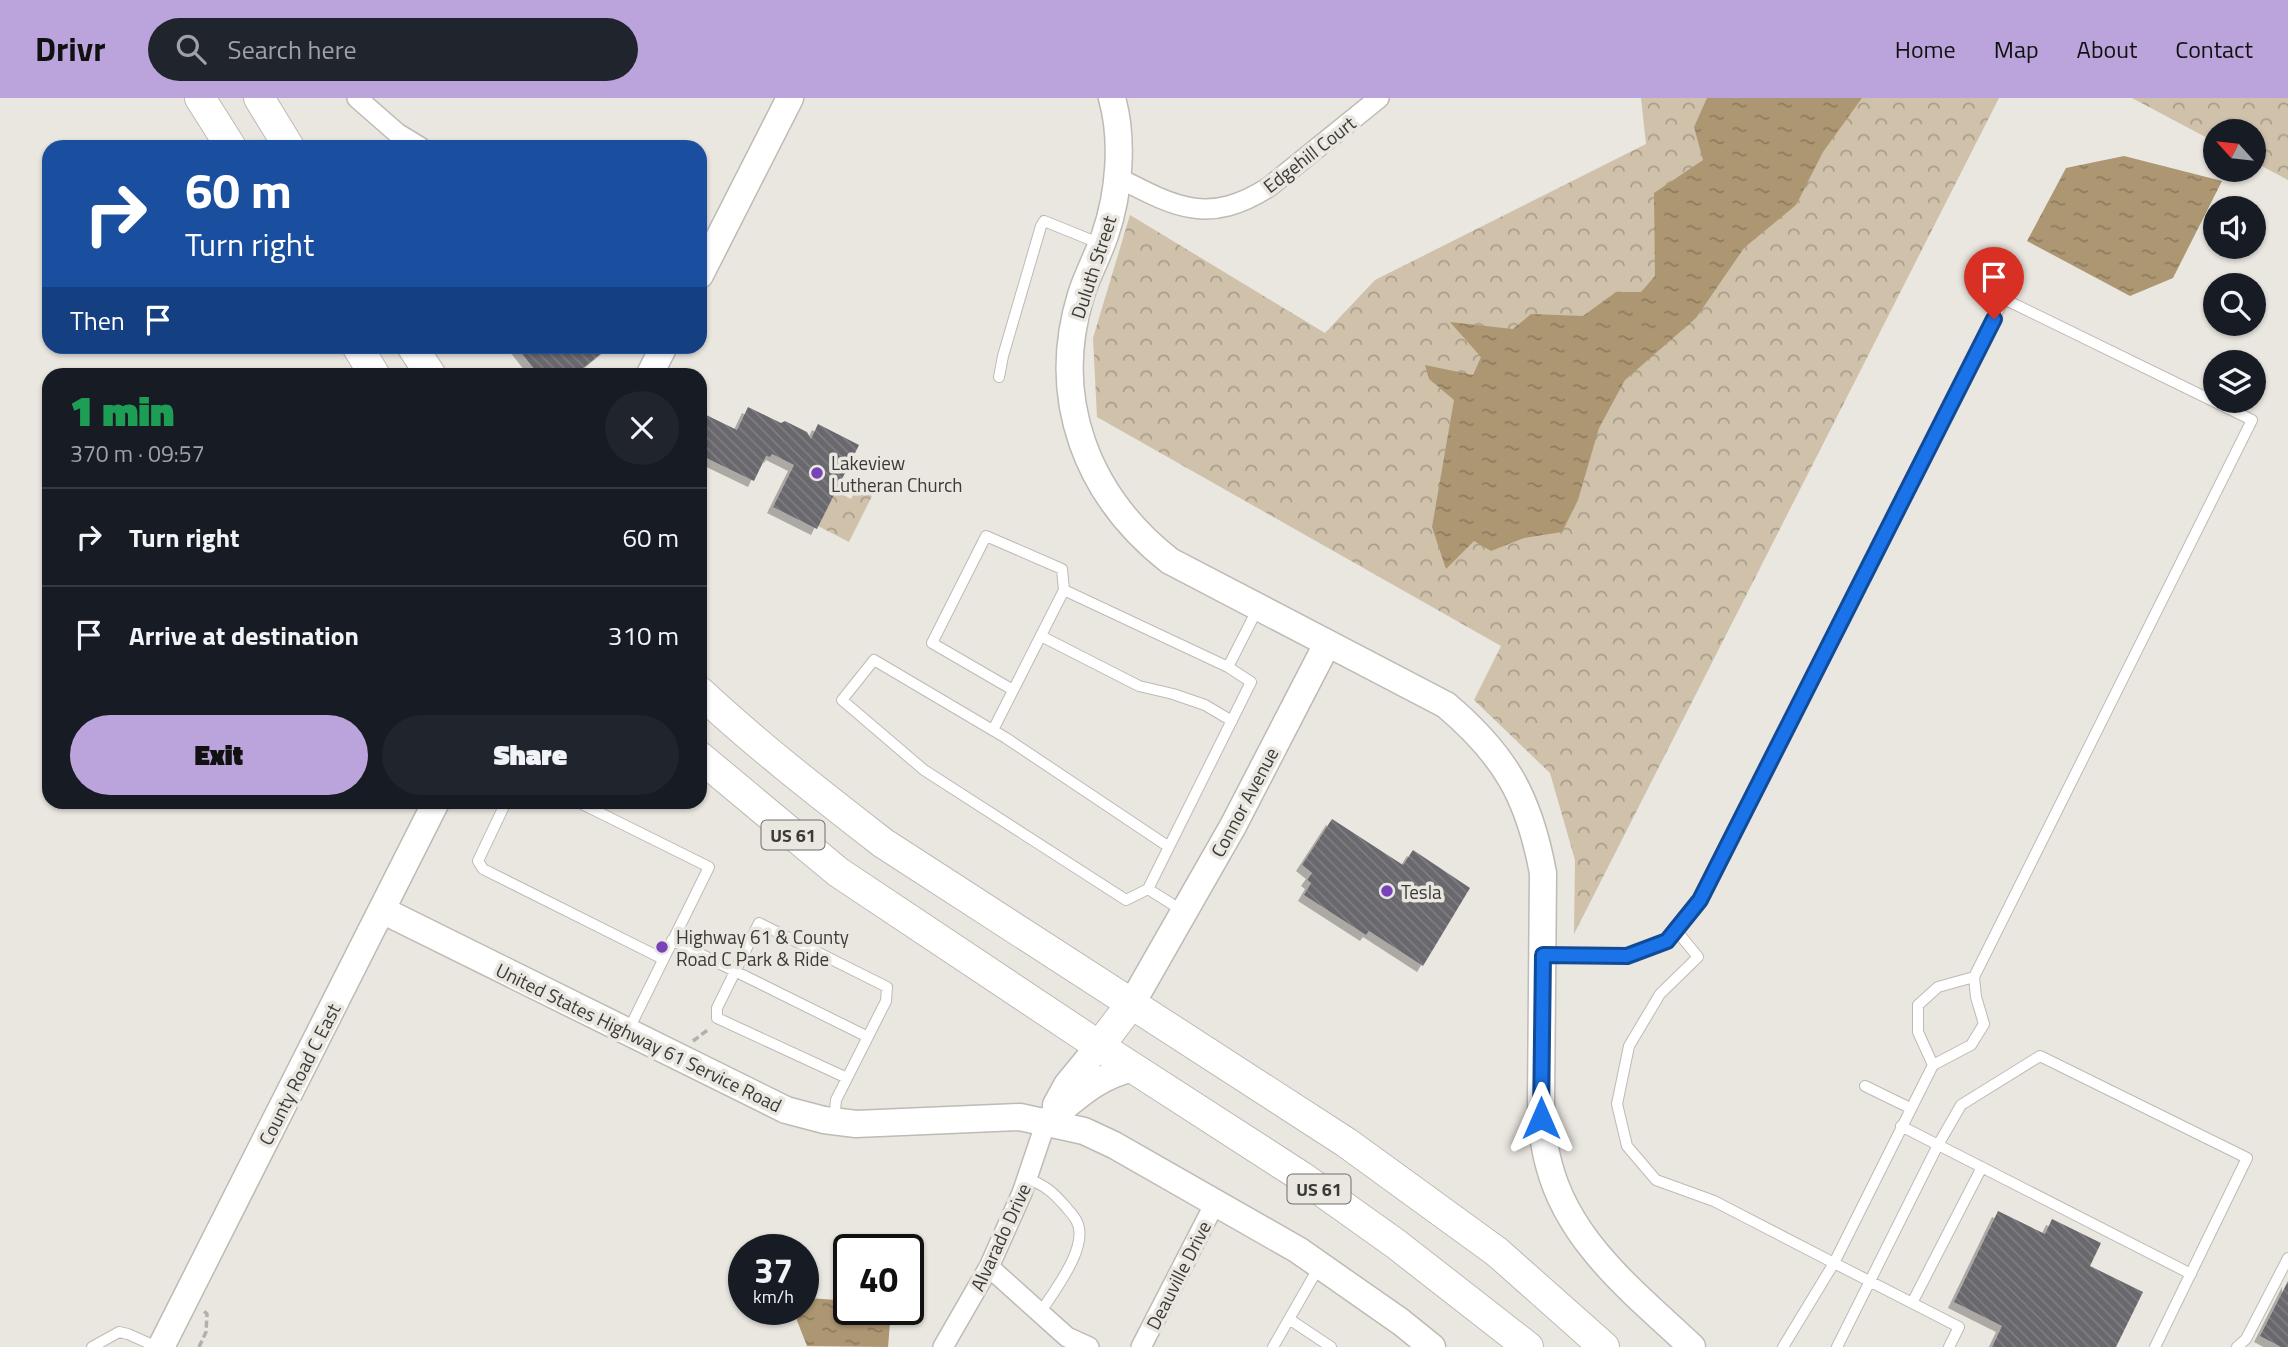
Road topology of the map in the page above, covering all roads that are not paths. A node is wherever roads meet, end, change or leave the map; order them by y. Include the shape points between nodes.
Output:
1 (200, 98) edge
2 (259, 98) edge
3 (357, 98) edge
4 (790, 98) edge
5 (1112, 98) edge
6 (1380, 98) edge
7 (227, 140) edge
8 (285, 140) edge
9 (408, 140) edge
10 (1117, 177) junction
11 (1101, 244) junction
12 (707, 261) edge
13 (999, 377) dead end
14 (1064, 590) junction
15 (1259, 608) junction
16 (1041, 636) junction
17 (1327, 644) junction
18 (1228, 667) junction
19 (1013, 690) junction
20 (707, 698) edge
21 (1232, 721) junction
22 (993, 730) junction
23 (707, 763) edge
24 (432, 809) edge
25 (502, 809) edge
26 (592, 809) edge
27 (1169, 847) junction
28 (1147, 889) junction
29 (382, 910) junction
30 (1184, 911) junction
31 (1676, 930) junction
32 (672, 940) junction
33 (1543, 955) junction
34 (663, 959) junction
35 (1158, 959) junction
36 (735, 970) junction
37 (1974, 977) junction
38 (1099, 982) junction
39 (1132, 1003) junction
40 (627, 1032) junction
41 (868, 1037) junction
42 (1099, 1046) junction
43 (1933, 1065) junction
44 (1134, 1068) junction
45 (847, 1078) junction
46 (1865, 1086) dead end
47 (1910, 1108) junction
48 (834, 1121) junction
49 (1046, 1122) junction
50 (1901, 1126) junction
51 (1938, 1145) junction
52 (1982, 1167) junction
53 (1027, 1178) junction
54 (1215, 1203) junction
55 (2288, 1258) edge
56 (1834, 1263) junction
57 (1320, 1265) junction
58 (989, 1267) junction
59 (2191, 1274) junction
60 (1870, 1281) junction
61 (1912, 1303) junction
62 (1041, 1313) junction
63 (1289, 1319) junction
64 (1065, 1342) edge
65 (92, 1347) edge
66 (160, 1347) edge
67 (943, 1347) edge
68 (1089, 1347) edge
69 (1141, 1347) edge
70 (1273, 1347) edge
71 (1332, 1347) edge
72 (1432, 1347) edge
73 (1528, 1347) edge
74 (1604, 1347) edge
75 (1692, 1347) edge
76 (1783, 1347) edge
77 (1836, 1347) edge
78 (1949, 1347) edge
79 (2155, 1347) edge
80 (2237, 1347) edge

1 - 7 main road
2 - 8 main road
3 - 9 street
4 - 12 street
5 - 10 street, Duluth Street
6 - 10 street, Edgehill Court via 1269,187 1232,206 1188,208
10 - 11 street, Duluth Street
11 - 13 lane via 1044,221
11 - 15 street, Duluth Street via 1081,293 1070,354 1075,419 1092,468 1120,514 1150,545 1170,561
14 - 16 lane
14 - 18 lane
14 - 19 lane via 1062,569 986,536 932,643
15 - 17 street, Duluth Street
15 - 18 lane
16 - 19 lane
16 - 21 lane via 1139,686 1205,705
17 - 30 street, Connor Avenue
17 - 33 street, Duluth Street via 1446,705 1496,754 1523,800 1537,841 1543,873
18 - 21 lane via 1251,682
19 - 22 lane
20 - 38 main road, US 61 via 810,788 883,843
21 - 27 lane
22 - 27 lane
22 - 28 lane via 874,660 842,700 924,770 1126,901
23 - 42 main road, US 61 via 838,872
24 - 29 street, County Road C East
25 - 34 lane via 482,848 478,861 482,869
26 - 32 lane via 709,867
27 - 28 lane
28 - 30 lane
29 - 40 street, United States Highway 61 Service Road
29 - 66 street, County Road C East
30 - 35 street, Connor Avenue
31 - 33 lane via 1667,941 1627,956
31 - 37 lane via 1700,900 2004,299 2252,420
31 - 56 lane via 1698,957 1660,994 1629,1046 1617,1104 1627,1146 1656,1180 1714,1201
32 - 34 lane
32 - 36 lane
33 - 75 street, Duluth Street via 1542,1123 1557,1190 1589,1246
34 - 40 lane
35 - 38 street via 1136,974
35 - 39 street, Connor Avenue
36 - 41 lane
36 - 41 lane via 759,923 878,981 887,987 886,1001
36 - 45 lane via 717,1008 717,1018
37 - 43 lane via 1984,1024 1971,1045
37 - 43 lane via 1938,987 1918,1005 1918,1032
38 - 39 main road, US 61
39 - 42 main road, Connor Avenue
39 - 74 main road, US 61 via 1390,1174 1497,1252
40 - 48 street, United States Highway 61 Service Road via 771,1103
41 - 45 lane
42 - 44 main road, US 61
42 - 49 street via 1067,1085
43 - 47 lane
44 - 49 street via 1098,1081
44 - 73 main road, US 61 via 1312,1184
45 - 48 lane via 836,1100
46 - 47 lane
47 - 50 lane
48 - 49 street, United States Highway 61 Service Road via 888,1124 1020,1117
49 - 53 street, Alvarado Drive
49 - 54 street, United States Highway 61 Service Road via 1084,1131 1114,1145
50 - 51 lane
50 - 56 lane
51 - 52 lane
51 - 59 lane via 1961,1105 2040,1056 2247,1158
51 - 60 lane
52 - 59 lane
52 - 61 lane
53 - 58 street, Alvarado Drive
53 - 62 lane via 1048,1187 1078,1222 1080,1238 1077,1252
54 - 57 street, United States Highway 61 Service Road
54 - 69 street, Deauville Drive
55 - 80 lane via 2246,1339
56 - 60 lane
56 - 76 lane
57 - 63 lane
57 - 72 street, United States Highway 61 Service Road
58 - 62 street
58 - 67 street, Alvarado Drive
59 - 79 lane
60 - 61 lane
60 - 77 lane
61 - 78 lane via 1959,1327
62 - 64 street
63 - 70 lane
63 - 71 lane
64 - 68 street
65 - 66 lane via 120,1332

